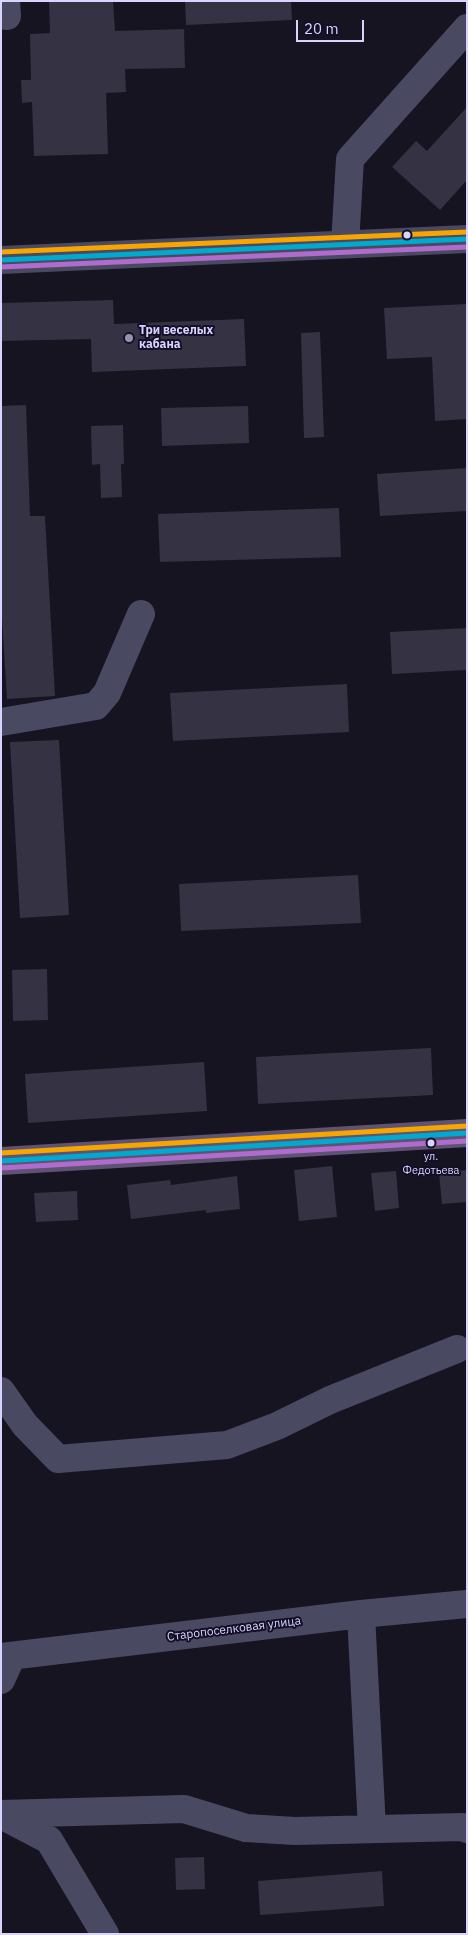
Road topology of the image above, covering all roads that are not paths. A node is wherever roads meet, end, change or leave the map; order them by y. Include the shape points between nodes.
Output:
1 (467, 28) edge
2 (467, 239) edge
3 (345, 244) junction
4 (1, 260) edge
5 (141, 614) dead end
6 (1, 722) edge
7 (467, 1133) edge
8 (1, 1161) edge
9 (457, 1349) dead end
10 (1, 1391) edge
11 (467, 1604) edge
12 (360, 1614) junction
13 (5, 1665) edge
14 (1, 1814) edge
15 (467, 1828) edge
16 (372, 1829) junction
17 (105, 1934) edge

1 - 3 street via 350,159
2 - 3 street
3 - 4 street
5 - 6 street via 107,693 96,706
7 - 8 main road
9 - 10 street via 227,1445 58,1459 26,1425
11 - 12 street, Старопоселковая улица
12 - 13 street, Старопоселковая улица
12 - 16 street
14 - 16 street via 184,1809 246,1828
14 - 17 street via 49,1840
15 - 16 street

